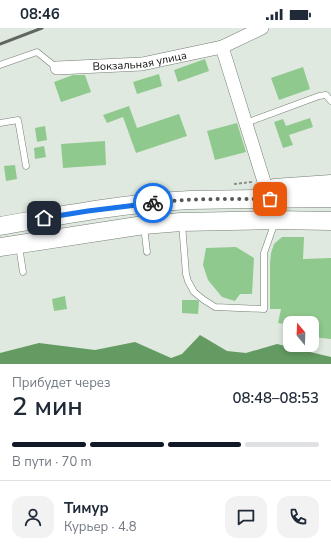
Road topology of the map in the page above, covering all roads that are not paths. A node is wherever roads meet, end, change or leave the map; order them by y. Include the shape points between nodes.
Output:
1 (262, 28) edge
2 (222, 47) junction
3 (0, 65) edge
4 (57, 68) joint
5 (331, 101) edge
6 (0, 123) edge
7 (246, 123) junction
8 (26, 166) dead end
9 (331, 184) edge
10 (266, 188) junction
11 (331, 198) edge
12 (190, 200) junction
13 (276, 220) junction
14 (331, 221) edge
15 (181, 222) junction
16 (144, 225) junction
17 (0, 226) edge
18 (18, 244) junction
19 (0, 247) edge
20 (147, 252) dead end
21 (23, 272) dead end

1 - 2 street, Вокзальная улица
2 - 4 street, Вокзальная улица via 142,64
2 - 7 street
3 - 4 lane via 37,52
5 - 7 lane via 326,95 319,96
6 - 8 lane via 18,120
7 - 10 street
9 - 10 main road
10 - 12 main road
11 - 12 main road
12 - 17 main road via 88,211
13 - 14 main road
13 - 15 main road
13 - 15 lane via 264,253 264,309 215,307 194,292 186,274
15 - 16 main road
16 - 18 main road
16 - 20 lane
18 - 19 main road
18 - 21 lane

